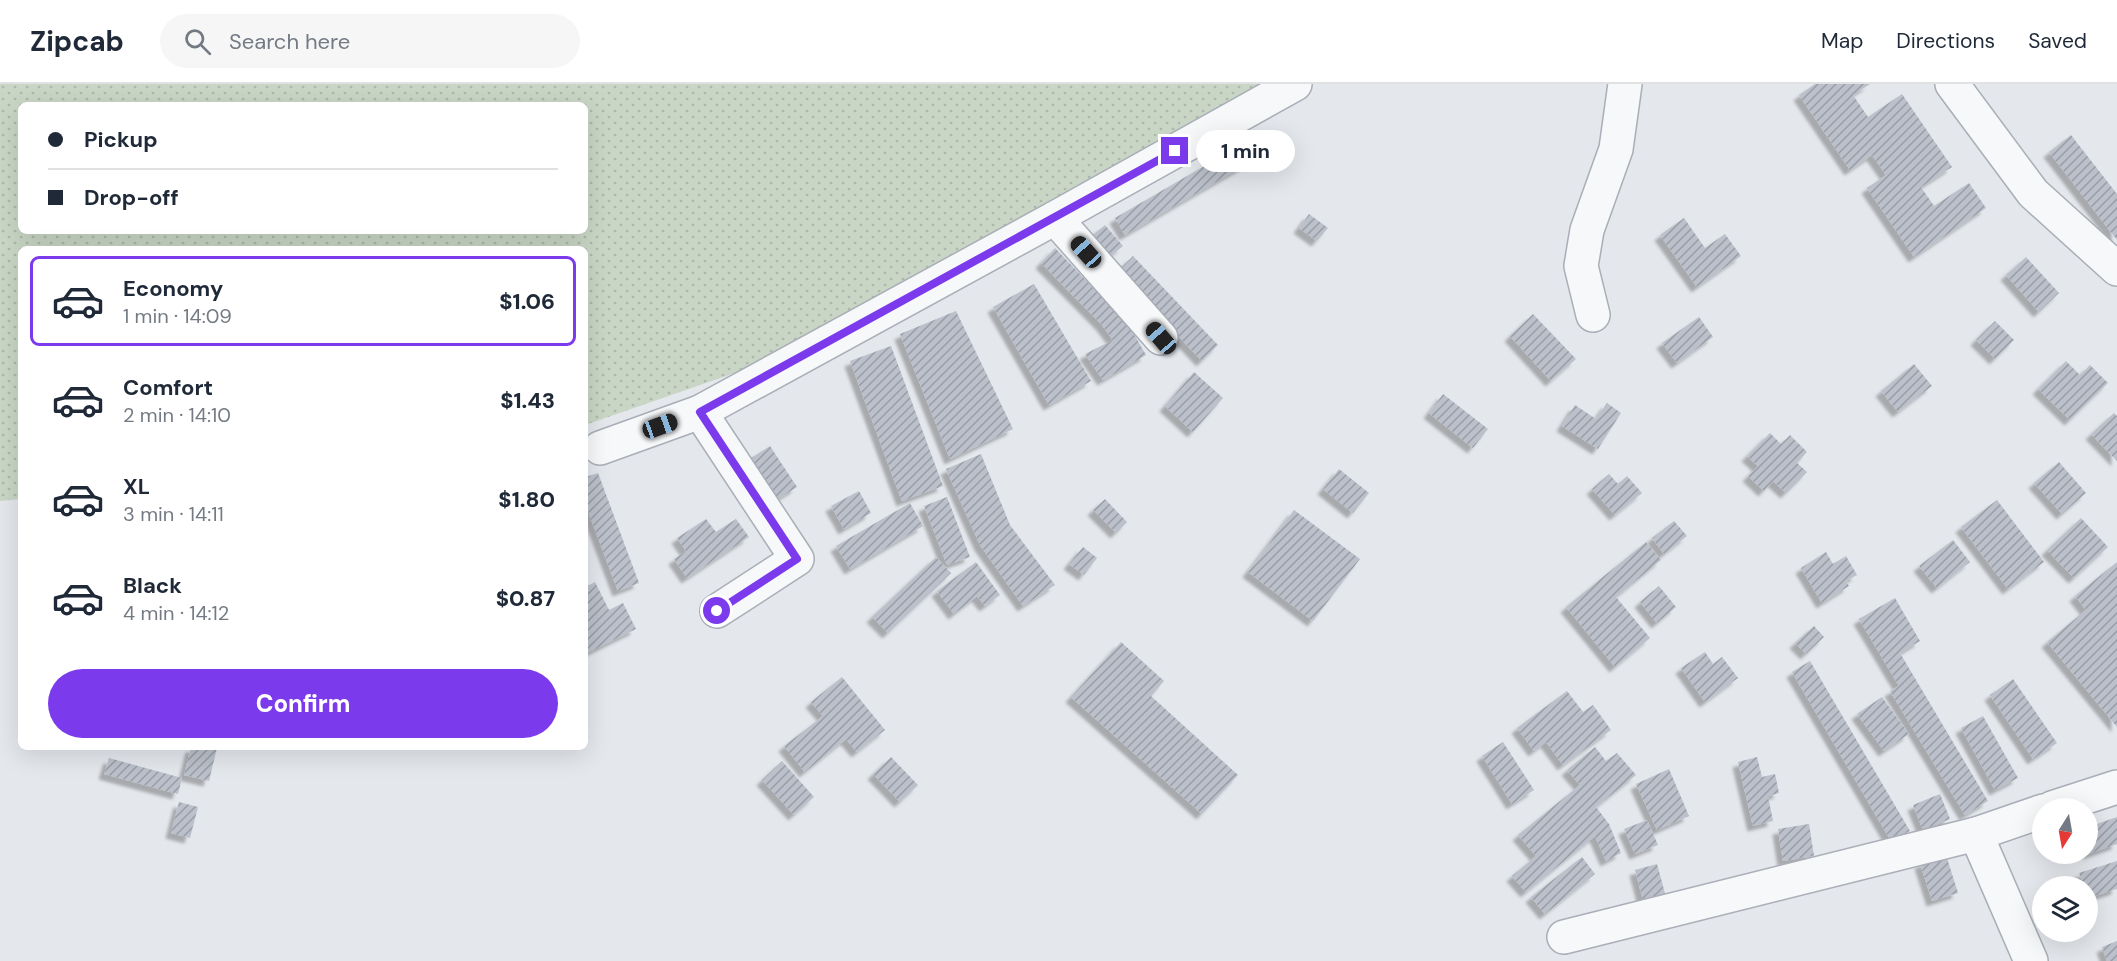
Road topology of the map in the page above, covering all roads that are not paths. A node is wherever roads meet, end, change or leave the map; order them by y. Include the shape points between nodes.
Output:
1 (1295, 84) edge
2 (1625, 84) edge
3 (1952, 84) edge
4 (1056, 218) junction
5 (2117, 269) edge
6 (1593, 315) dead end
7 (1161, 338) dead end
8 (700, 412) junction
9 (600, 448) dead end
10 (717, 611) dead end
11 (2117, 787) edge
12 (2083, 798) edge
13 (2032, 815) edge
14 (1976, 834) junction
15 (1564, 937) dead end
16 (2031, 961) edge

1 - 4 street
2 - 6 street via 1616,149 1587,230 1581,266
3 - 5 street via 2033,193
4 - 7 street
4 - 8 street
8 - 9 street
8 - 10 street via 797,559
11 - 12 street
13 - 14 street
14 - 15 street
14 - 16 street

